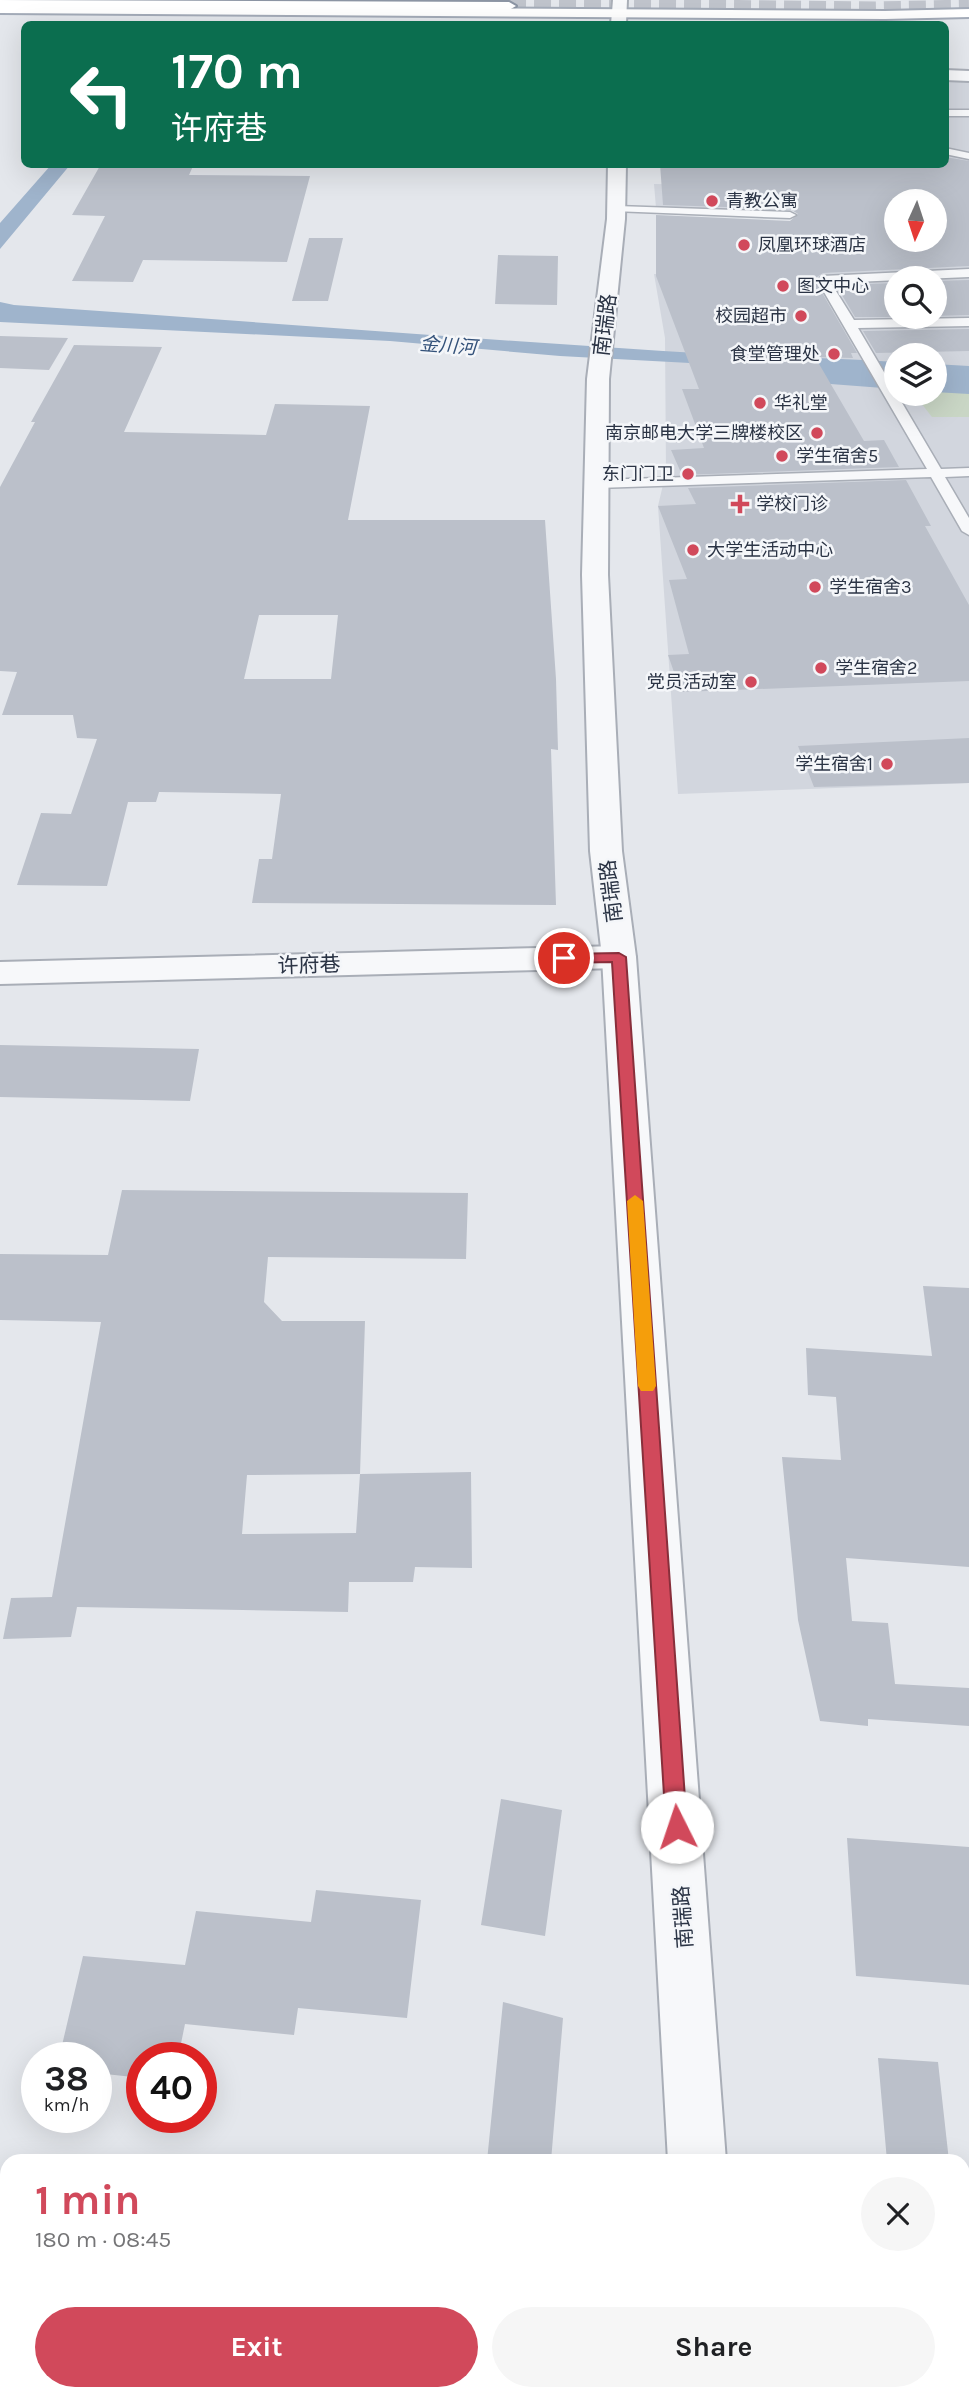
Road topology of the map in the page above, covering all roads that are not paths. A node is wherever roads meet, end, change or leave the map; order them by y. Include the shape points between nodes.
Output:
1 (0, 6) edge
2 (509, 6) dead end
3 (127, 7) junction
4 (620, 12) edge
5 (969, 13) edge
6 (949, 75) edge
7 (969, 76) edge
8 (949, 113) edge
9 (969, 113) edge
10 (949, 152) edge
11 (969, 156) edge
12 (617, 168) edge
13 (617, 209) junction
14 (790, 215) dead end
15 (969, 274) edge
16 (969, 322) edge
17 (850, 324) junction
18 (936, 472) junction
19 (969, 472) edge
20 (597, 484) junction
21 (969, 531) edge
22 (619, 957) junction
23 (0, 973) edge
24 (697, 2154) edge

1 - 3 main road
1 - 3 main road via 74,3
2 - 3 main road
3 - 4 main road
4 - 5 main road
6 - 7 street
8 - 9 lane
10 - 11 lane
12 - 13 street, 南瑞路
13 - 14 lane
13 - 20 street, 南瑞路 via 598,379
15 - 17 lane via 822,280
16 - 17 lane
17 - 18 lane
18 - 19 lane
18 - 20 lane
18 - 21 lane
20 - 22 street, 南瑞路 via 595,575 606,851
22 - 23 street, 许府巷
22 - 24 street, 南瑞路

